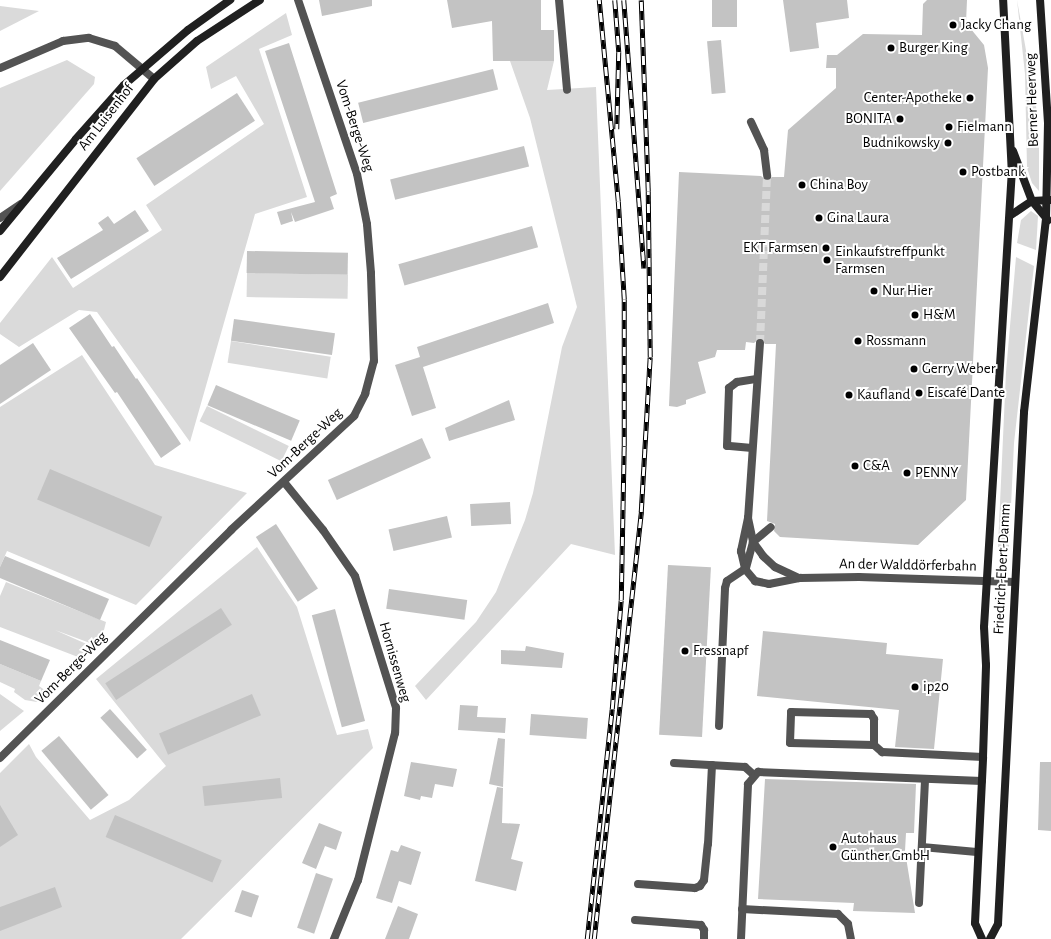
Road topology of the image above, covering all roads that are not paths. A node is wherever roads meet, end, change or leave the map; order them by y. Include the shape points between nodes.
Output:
1 (230, 0) edge
2 (260, 0) edge
3 (298, 0) edge
4 (559, 0) edge
5 (1003, 0) edge
6 (1040, 0) edge
7 (0, 68) edge
8 (143, 68) junction
9 (154, 79) junction
10 (567, 90) dead end
11 (751, 122) dead end
12 (1049, 123) edge
13 (1009, 139) junction
14 (767, 176) tunnel mouth
15 (1049, 200) edge
16 (1032, 201) junction
17 (24, 203) junction
18 (1011, 215) junction
19 (0, 218) edge
20 (1048, 221) edge
21 (0, 231) edge
22 (0, 277) edge
23 (760, 343) tunnel mouth
24 (758, 379) junction
25 (752, 448) junction
26 (284, 482) junction
27 (748, 518) junction
28 (771, 527) dead end
29 (753, 542) junction
30 (745, 569) junction
31 (800, 578) junction
32 (988, 581) junction
33 (1016, 582) junction
34 (719, 726) dead end
35 (874, 745) junction
36 (983, 757) junction
37 (0, 758) edge
38 (674, 763) dead end
39 (712, 765) junction
40 (754, 775) junction
41 (925, 779) junction
42 (982, 781) junction
43 (922, 847) junction
44 (977, 852) junction
45 (638, 884) dead end
46 (919, 903) dead end
47 (742, 909) junction
48 (635, 920) dead end
49 (334, 939) edge
50 (704, 939) edge
51 (741, 939) edge
52 (851, 939) edge
53 (982, 939) edge
54 (990, 939) edge

1 - 8 main road, Am Luisenhof via 188,30
2 - 9 main road, Am Luisenhof via 197,41
3 - 26 street, Vom-Berge-Weg via 357,174 370,252 374,361 365,394 354,416
4 - 10 street
5 - 13 main road, Berner Heerweg
6 - 12 main road, Berner Heerweg
7 - 8 street via 64,41 88,38 115,46
8 - 9 street
8 - 17 main road, Am Luisenhof via 103,107
9 - 22 main road, Am Luisenhof
11 - 14 street via 764,150
12 - 15 main road, Berner Heerweg
13 - 16 main road, Berner Heerweg
13 - 18 main road, Berner Heerweg via 1012,175
15 - 16 main road
15 - 20 main road, Friedrich-Ebert-Damm
16 - 18 main road
16 - 20 main road, Berner Heerweg
17 - 19 street
17 - 21 main road, Am Luisenhof
18 - 32 main road, Friedrich-Ebert-Damm
20 - 33 main road, Friedrich-Ebert-Damm via 1024,412
23 - 24 street, An der Walddörferbahn
24 - 25 street, An der Walddörferbahn
24 - 25 street via 737,382 729,388 727,446
25 - 27 street, An der Walddörferbahn
26 - 37 street, Vom-Berge-Weg
26 - 49 street, Hornissenweg via 323,530 355,576 396,708 395,733 358,880
27 - 29 street, An der Walddörferbahn
27 - 30 street, An der Walddörferbahn via 741,551
28 - 29 street
29 - 30 street
29 - 31 street, An der Walddörferbahn via 774,567
30 - 31 street, An der Walddörferbahn via 759,583 769,584
30 - 34 street via 727,581 725,588
31 - 32 street, An der Walddörferbahn
32 - 33 street, An der Walddörferbahn
32 - 36 main road, Friedrich-Ebert-Damm via 984,627 986,665
33 - 54 main road, Friedrich-Ebert-Damm via 998,924
35 - 35 street via 874,719 871,714 791,712 790,743
35 - 36 street via 882,752
36 - 42 main road, Friedrich-Ebert-Damm
38 - 39 street
39 - 40 street via 745,767
39 - 45 street via 704,880 695,888
40 - 41 street via 758,772
40 - 47 street via 748,784
41 - 42 street
41 - 43 street
42 - 44 main road, Friedrich-Ebert-Damm
43 - 44 street
43 - 46 street
44 - 53 main road, Friedrich-Ebert-Damm via 975,923
47 - 51 street
47 - 52 street via 838,914 848,924
48 - 50 street via 701,925

